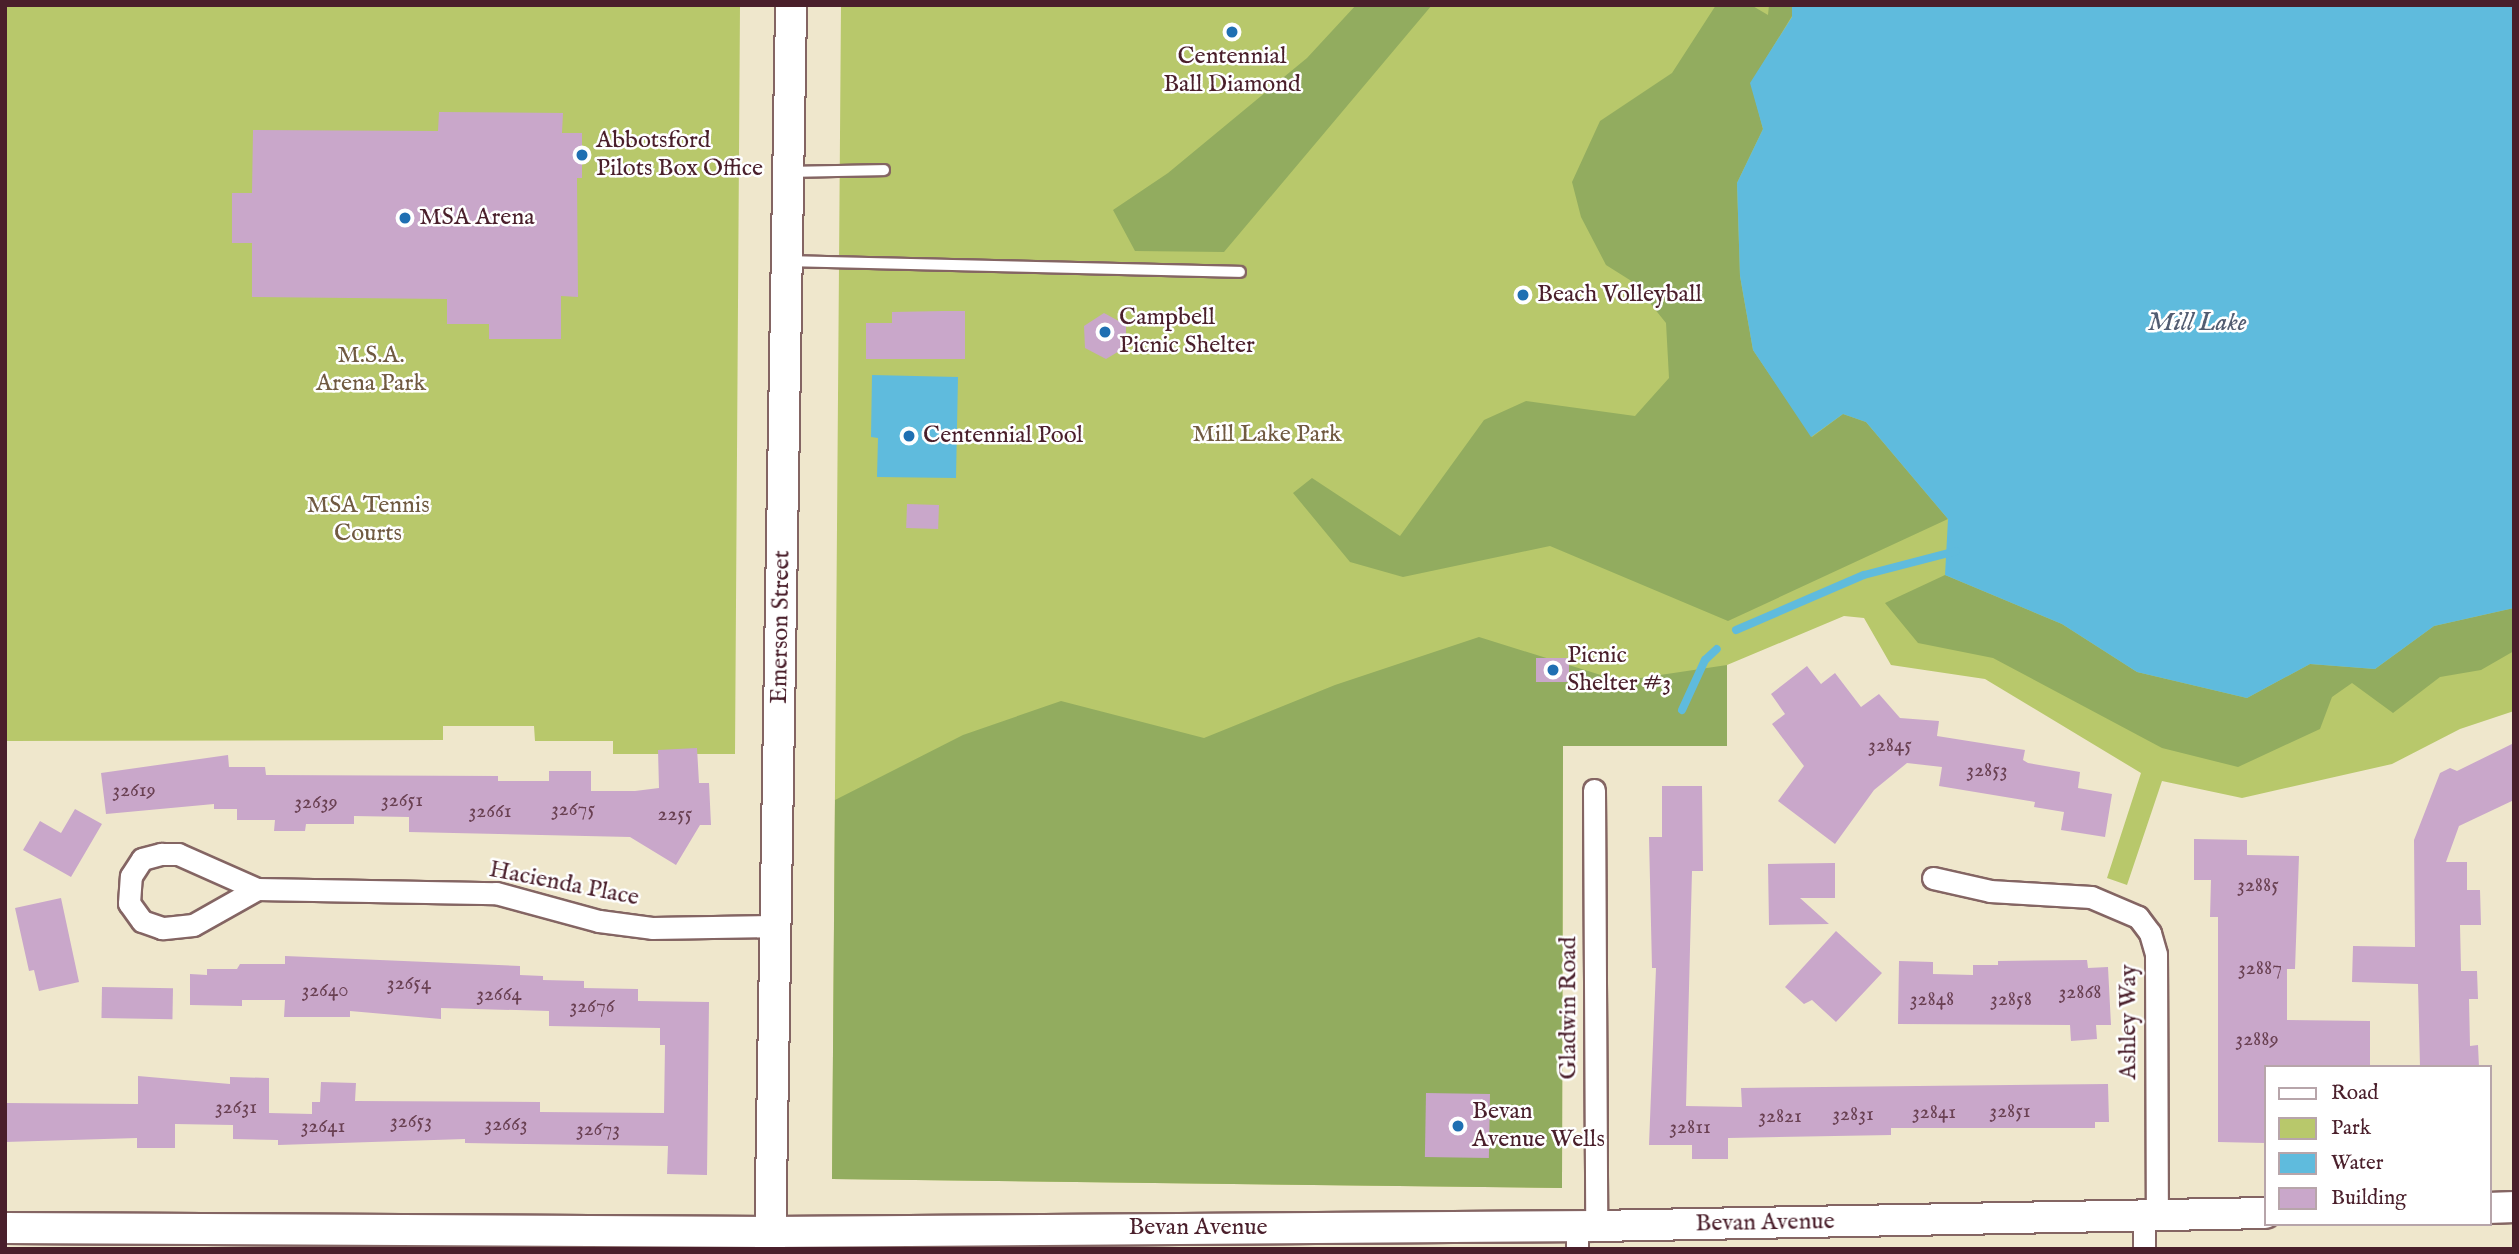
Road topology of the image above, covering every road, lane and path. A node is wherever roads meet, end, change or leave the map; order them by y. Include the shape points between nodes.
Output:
1 (791, 5) edge
2 (884, 170) dead end
3 (789, 172) junction
4 (787, 261) junction
5 (1240, 272) dead end
6 (1594, 790) dead end
7 (1933, 878) dead end
8 (257, 889) junction
9 (775, 926) junction
10 (2514, 1207) edge
11 (2491, 1208) edge
12 (2264, 1213) edge
13 (2150, 1216) junction
14 (5, 1228) edge
15 (1583, 1234) edge
16 (770, 1240) edge
17 (2144, 1249) edge

1 - 3 street, Emerson Street
2 - 3 lane
3 - 4 street, Emerson Street
4 - 5 lane
4 - 9 street, Emerson Street
6 - 15 street, Gladwin Road
7 - 13 street, Ashley Way via 1990,891 2091,897 2138,917 2150,933 2156,954
8 - 8 street via 178,855 161,854 142,859 131,876 129,903 142,922 162,928 192,925
8 - 9 street, Hacienda Place via 496,893 599,920 652,928
9 - 16 street, Emerson Street
10 - 11 street
12 - 13 street, Bevan Avenue
13 - 15 street, Bevan Avenue
13 - 17 street, Ashley Way
14 - 16 street, Bevan Avenue
15 - 16 street, Bevan Avenue

